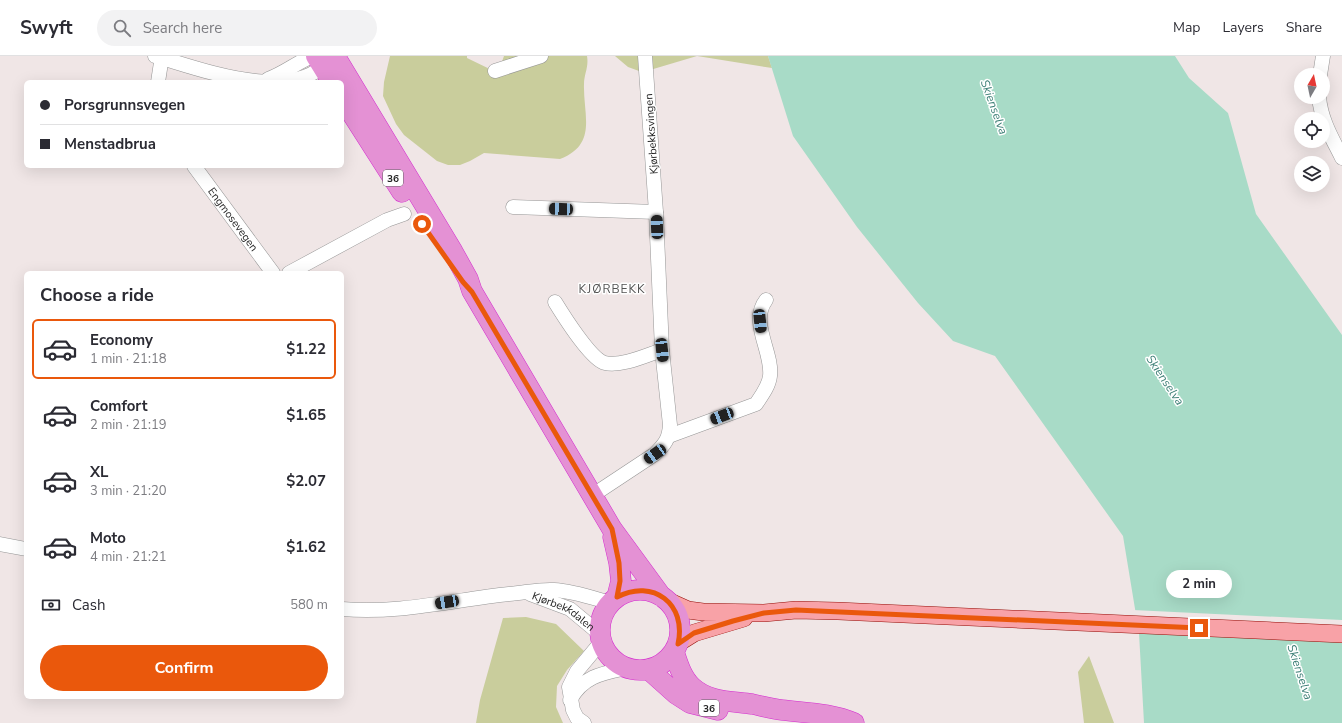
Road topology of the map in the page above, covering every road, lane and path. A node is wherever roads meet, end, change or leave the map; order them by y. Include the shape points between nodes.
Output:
1 (541, 56) edge
2 (645, 56) edge
3 (1323, 56) edge
4 (160, 57) edge
5 (325, 62) edge
6 (1321, 68) edge
7 (495, 71) dead end
8 (158, 80) edge
9 (247, 80) edge
10 (296, 80) edge
11 (337, 80) edge
12 (344, 90) edge
13 (344, 101) edge
14 (1320, 104) edge
15 (1342, 158) edge
16 (195, 168) edge
17 (513, 207) dead end
18 (656, 212) junction
19 (404, 214) dead end
20 (272, 271) edge
21 (293, 271) edge
22 (472, 292) junction
23 (766, 300) dead end
24 (555, 302) dead end
25 (662, 350) junction
26 (669, 436) junction
27 (593, 495) junction
28 (612, 529) junction
29 (0, 544) edge
30 (24, 549) edge
31 (524, 592) junction
32 (665, 598) junction
33 (614, 600) junction
34 (344, 609) edge
35 (764, 613) junction
36 (1342, 634) edge
37 (601, 638) junction
38 (676, 648) junction
39 (627, 668) junction
40 (648, 669) junction
41 (570, 700) junction
42 (782, 710) junction
43 (584, 723) edge
44 (854, 723) edge

1 - 7 street
2 - 18 street, Kjørbekksvingen
3 - 6 street
4 - 8 street
4 - 9 street
5 - 10 street
5 - 11 highway, 36
12 - 22 highway, 36 via 449,246 468,279
13 - 22 highway, 36 via 419,219
14 - 15 street via 1327,130
16 - 20 street, Engmosevegen
17 - 18 street
18 - 25 street, Kjørbekksvingen
19 - 21 street via 387,220
22 - 27 highway, 36
23 - 26 street via 760,321 770,377 756,404
24 - 25 street via 585,346 600,362 626,362
25 - 26 street, Kjørbekksvingen
26 - 27 street via 655,454
27 - 28 highway, 36
28 - 32 highway, 36
28 - 33 highway, 36 via 620,581
29 - 30 street
31 - 33 street, Kjørbekkdalen via 555,590
31 - 34 street, Kjørbekkdalen via 396,609
31 - 37 street, Kjørbekkdalen via 570,609
32 - 33 highway via 653,592 634,590
32 - 35 main road via 688,610
32 - 38 highway, 36 via 674,608 679,621 680,634
33 - 37 highway, 36 via 602,617
35 - 36 main road via 796,610
35 - 38 main road via 694,633
37 - 39 highway via 611,658
37 - 41 street via 577,671 569,687
38 - 40 highway via 667,660
38 - 42 highway, 36 via 677,663 685,680 707,696
39 - 40 highway
39 - 41 street via 590,679 576,690
40 - 42 highway, 36 via 690,703 723,711 752,713
41 - 43 street via 577,718
42 - 44 highway, 36 via 818,713

